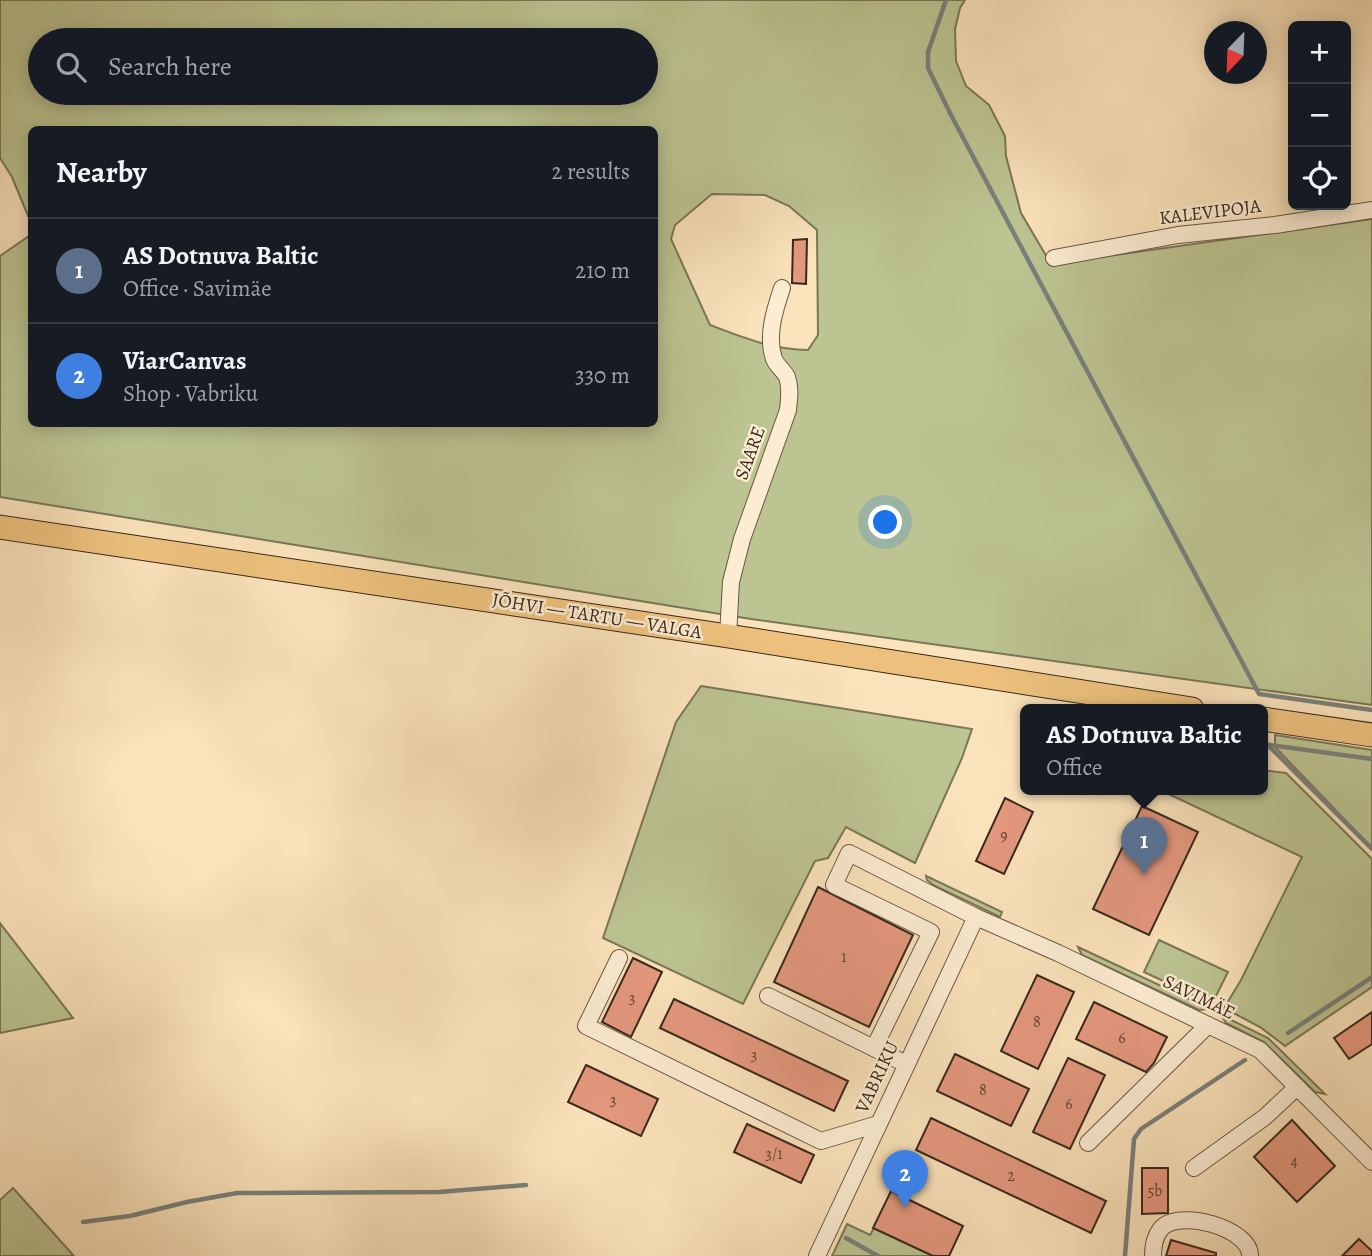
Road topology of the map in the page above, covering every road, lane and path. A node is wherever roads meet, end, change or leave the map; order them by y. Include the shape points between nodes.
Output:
1 (1372, 210) edge
2 (1054, 258) dead end
3 (782, 288) dead end
4 (0, 527) edge
5 (728, 636) junction
6 (1160, 704) edge
7 (1268, 720) edge
8 (1372, 735) edge
9 (976, 917) junction
10 (619, 958) dead end
11 (768, 996) dead end
12 (1208, 1025) junction
13 (874, 1048) junction
14 (906, 1064) junction
15 (1297, 1087) junction
16 (878, 1124) junction
17 (1087, 1143) dead end
18 (1372, 1162) edge
19 (1194, 1168) dead end
20 (817, 1256) edge
21 (1153, 1256) edge
22 (1250, 1256) edge

1 - 2 street, KALEVIPOJA via 1178,235
3 - 5 street, SAARE via 771,344 775,361 787,377 788,410 742,539 731,582
4 - 5 highway, JÕHVI — TARTU — VALGA
5 - 6 highway, JÕHVI — TARTU — VALGA
7 - 8 highway
9 - 12 street, SAVIMÄE
9 - 13 street, SAVIMÄE via 849,853 834,885 931,932
9 - 14 street, VABRIKU
10 - 16 street via 586,1026 821,1141
11 - 13 street
12 - 15 street, SAVIMÄE via 1260,1050
12 - 17 street
13 - 14 street
14 - 16 street, VABRIKU
15 - 18 street, SAVIMÄE
15 - 19 street via 1265,1118
16 - 20 street, VABRIKU
21 - 22 street via 1160,1229 1170,1220 1194,1220 1240,1237

